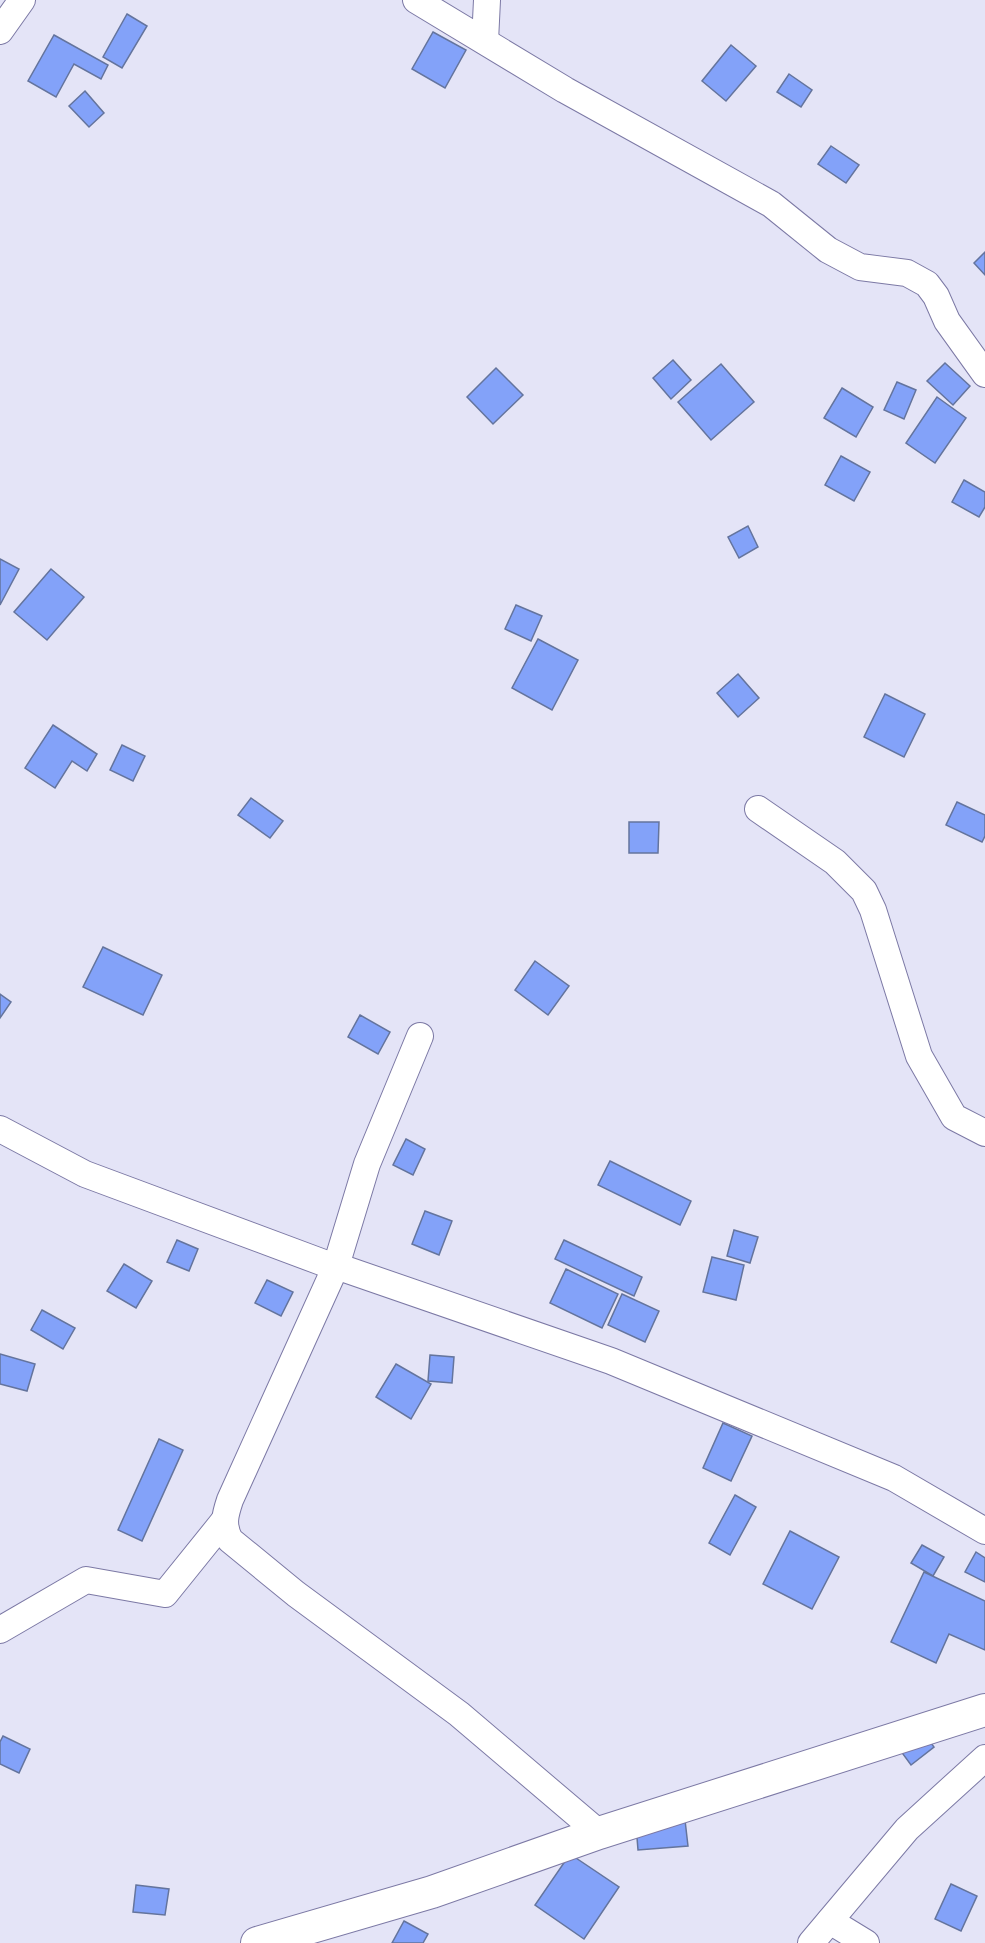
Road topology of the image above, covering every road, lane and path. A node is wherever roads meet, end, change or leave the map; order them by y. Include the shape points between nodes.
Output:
1 (22, 0) edge
2 (416, 0) edge
3 (487, 0) edge
4 (0, 31) edge
5 (485, 41) junction
6 (985, 374) edge
7 (758, 809) dead end
8 (420, 1036) dead end
9 (0, 1129) edge
10 (985, 1133) edge
11 (336, 1266) junction
12 (223, 1522) junction
13 (985, 1531) edge
14 (0, 1630) edge
15 (985, 1710) edge
16 (985, 1758) edge
17 (599, 1833) junction
18 (830, 1921) junction
19 (257, 1943) edge
20 (811, 1943) edge
21 (866, 1943) edge

1 - 4 street
2 - 5 street
3 - 5 street
5 - 6 street via 771,204 828,250 860,267 907,273 927,284 947,321
7 - 10 street via 835,862 864,891 919,1056 954,1117
8 - 11 street via 367,1164
9 - 11 street via 85,1174
11 - 12 street
11 - 13 street via 610,1361 894,1478
12 - 14 street via 165,1594 86,1580
12 - 17 street via 230,1540 238,1547 459,1714
15 - 17 street
16 - 18 street via 907,1829
17 - 19 street via 432,1892
18 - 20 street
18 - 21 street

